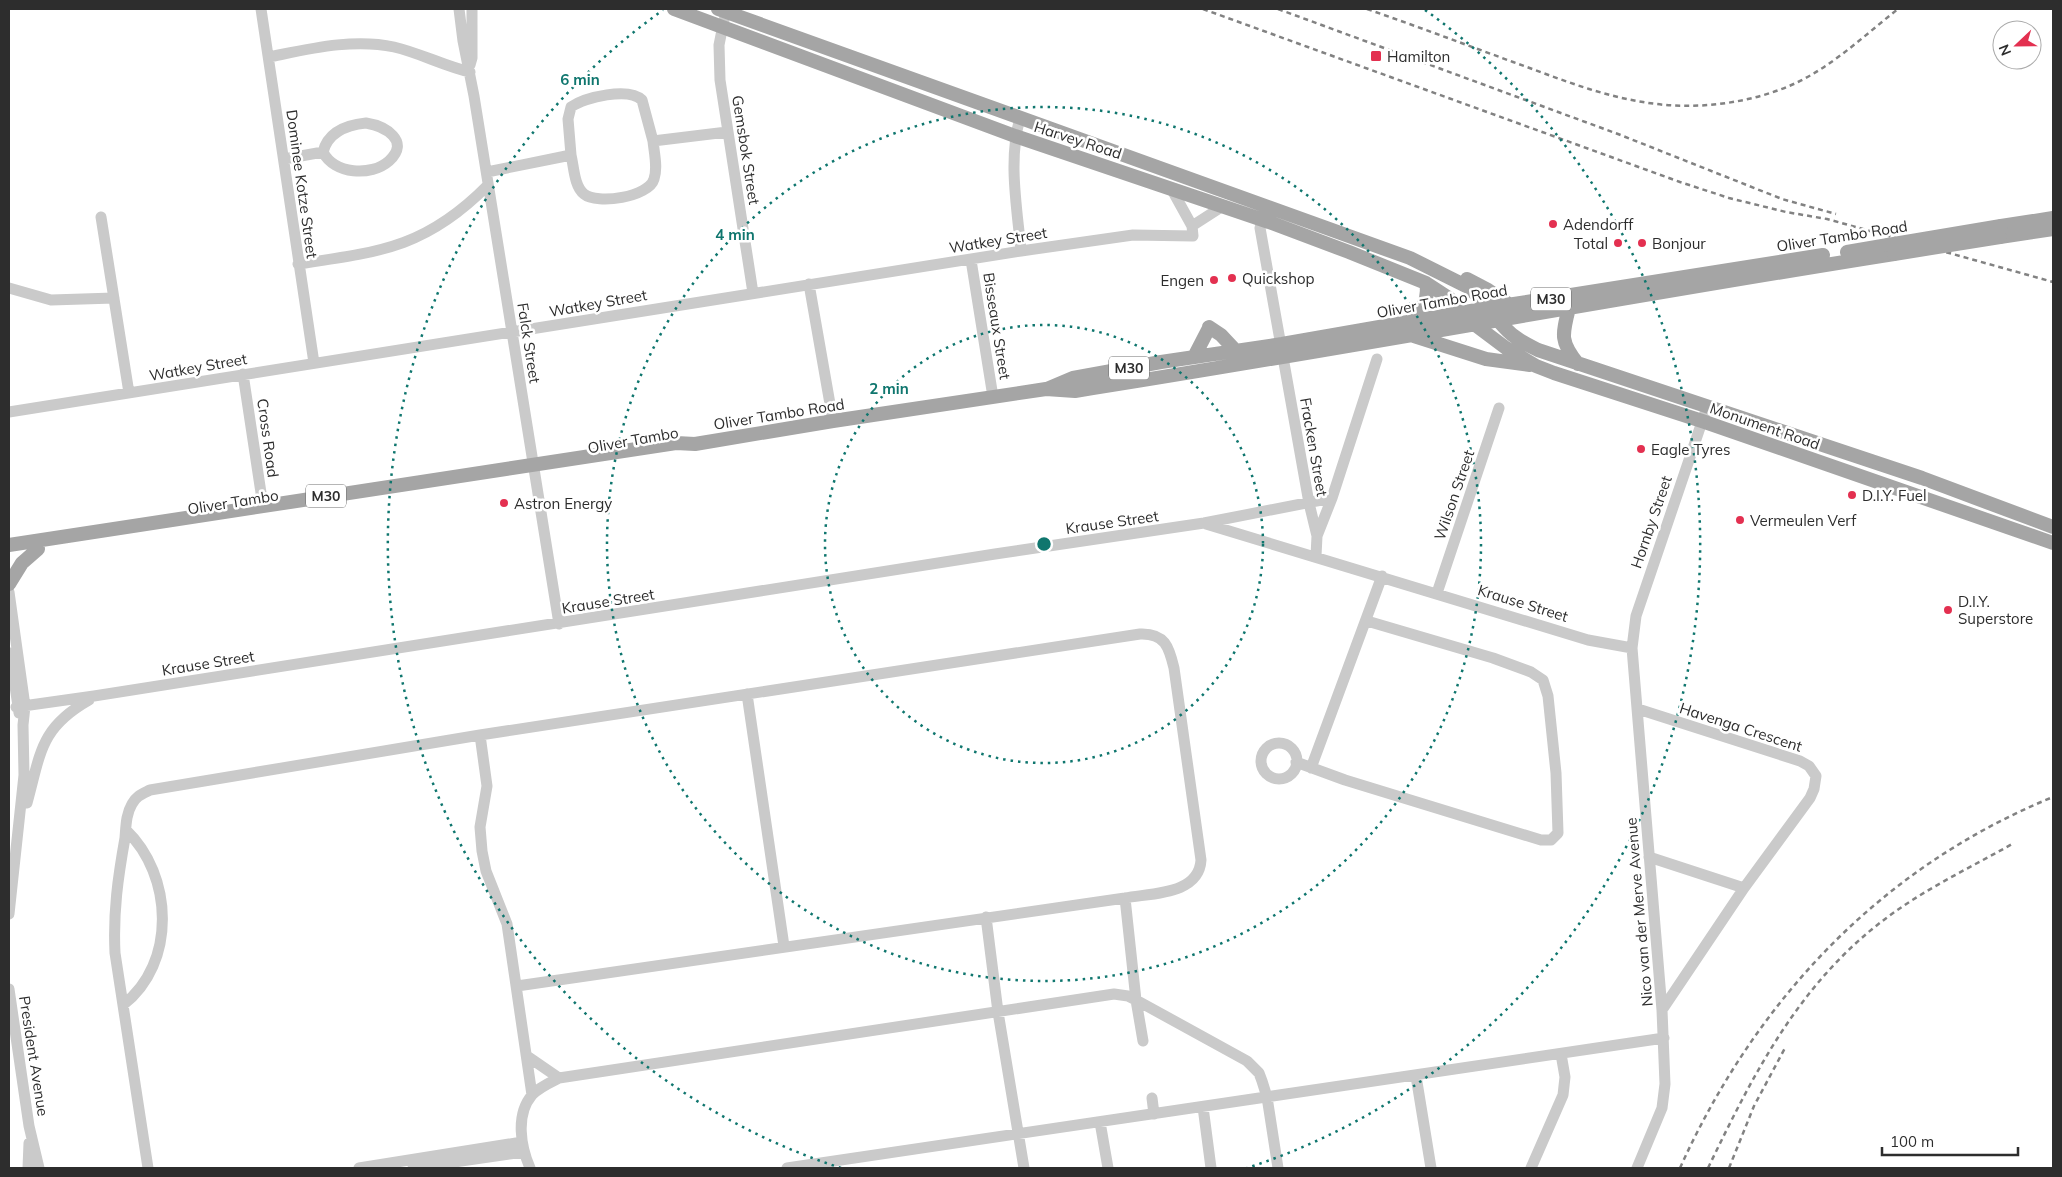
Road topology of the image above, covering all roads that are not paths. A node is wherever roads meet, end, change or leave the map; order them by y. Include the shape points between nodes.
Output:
1 (262, 9) edge
2 (459, 9) edge
3 (472, 9) edge
4 (674, 9) edge
5 (722, 10) edge
6 (722, 28) junction
7 (269, 57) junction
8 (470, 69) junction
9 (1020, 118) junction
10 (727, 132) junction
11 (1015, 136) junction
12 (653, 140) junction
13 (323, 152) junction
14 (571, 154) junction
15 (284, 159) junction
16 (486, 172) junction
17 (488, 184) junction
18 (1171, 188) junction
19 (1223, 206) junction
20 (1271, 208) junction
21 (101, 217) dead end
22 (2053, 218) edge
23 (1262, 220) junction
24 (2053, 228) edge
25 (1192, 231) junction
26 (2001, 232) junction
27 (1354, 238) junction
28 (1891, 249) junction
29 (1020, 251) junction
30 (1349, 252) junction
31 (1410, 258) junction
32 (971, 260) junction
33 (298, 264) junction
34 (1426, 283) junction
35 (809, 284) junction
36 (9, 288) edge
37 (753, 292) junction
38 (114, 298) junction
39 (1510, 305) junction
40 (1488, 308) junction
41 (1569, 308) junction
42 (1465, 313) junction
43 (1498, 321) junction
44 (1474, 324) junction
45 (1409, 330) junction
46 (512, 333) junction
47 (1236, 351) junction
48 (1283, 351) junction
49 (1194, 357) junction
50 (1377, 359) dead end
51 (314, 363) junction
52 (1578, 364) junction
53 (1536, 366) junction
54 (243, 374) junction
55 (1046, 389) junction
56 (129, 394) junction
57 (993, 397) junction
58 (1706, 407) junction
59 (1499, 408) dead end
60 (9, 412) edge
61 (833, 421) junction
62 (1702, 421) junction
63 (695, 444) joint
64 (534, 468) junction
65 (1332, 498) junction
66 (1309, 503) junction
67 (263, 506) junction
68 (1204, 523) junction
69 (2053, 527) edge
70 (1317, 536) junction
71 (2053, 543) edge
72 (9, 545) edge
73 (38, 549) junction
74 (9, 554) edge
75 (1316, 556) junction
76 (1382, 576) junction
77 (9, 584) edge
78 (9, 592) edge
79 (1437, 592) junction
80 (1367, 621) junction
81 (559, 624) junction
82 (9, 646) edge
83 (1632, 648) junction
84 (747, 694) junction
85 (94, 696) junction
86 (21, 706) junction
87 (1638, 709) junction
88 (480, 735) junction
89 (1296, 762) dead end
90 (1311, 768) junction
91 (126, 830) junction
92 (18, 838) junction
93 (1649, 857) junction
94 (1744, 888) junction
95 (1125, 898) junction
96 (9, 914) edge
97 (986, 917) junction
98 (784, 946) junction
99 (517, 986) junction
100 (9, 989) edge
101 (1136, 1000) junction
102 (123, 1004) junction
103 (1662, 1010) junction
104 (998, 1012) junction
105 (1664, 1038) junction
106 (1143, 1041) dead end
107 (1560, 1054) junction
108 (527, 1056) junction
109 (1416, 1076) junction
110 (559, 1078) junction
111 (532, 1095) junction
112 (1267, 1097) junction
113 (1152, 1098) dead end
114 (1203, 1107) junction
115 (1154, 1114) junction
116 (1100, 1122) junction
117 (29, 1126) junction
118 (1019, 1134) junction
119 (523, 1147) junction
120 (28, 1168) edge
121 (39, 1168) edge
122 (148, 1168) edge
123 (359, 1168) edge
124 (413, 1168) edge
125 (530, 1168) edge
126 (786, 1168) edge
127 (1024, 1168) edge
128 (1108, 1168) edge
129 (1211, 1168) edge
130 (1278, 1168) edge
131 (1431, 1168) edge
132 (1531, 1168) edge
133 (1637, 1168) edge

1 - 7 street, Dominee Kotze Street
2 - 8 street, Falck Street
3 - 8 street, Falck Street
4 - 6 main road, Harvey Road
5 - 6 street, Gemsbok Street
5 - 9 main road, Harvey Road
6 - 10 street, Gemsbok Street via 719,61
6 - 11 main road, Harvey Road
7 - 8 street via 339,45 369,44 394,47 443,65
7 - 15 street, Dominee Kotze Street
8 - 16 street, Falck Street
9 - 11 street
9 - 20 main road, Harvey Road
10 - 12 street
10 - 37 street, Gemsbok Street
11 - 18 main road, Harvey Road
11 - 29 street
12 - 14 street via 654,179 643,192 632,195 592,199 584,194 576,182
12 - 14 street via 642,100 621,93 582,101 571,107 568,119
13 - 13 street via 326,160 344,169 372,169 389,161 396,148 396,140 384,127 357,124 338,131
13 - 15 street
14 - 16 street
15 - 33 street, Dominee Kotze Street
16 - 17 street, Falck Street
17 - 33 street via 457,214 412,241 361,255
17 - 46 street, Falck Street
18 - 19 main road, Harvey Road
18 - 25 street
19 - 23 main road, Harvey Road
19 - 25 street
20 - 23 street
20 - 27 main road, Harvey Road
21 - 38 street
22 - 26 main road, Oliver Tambo Road / M30
23 - 30 main road, Harvey Road
23 - 48 street, Fracken Street via 1260,228
24 - 26 main road, Oliver Tambo Road / M30
25 - 29 street, Watkey Street via 1133,235
26 - 28 main road, Oliver Tambo Road / M30, bridge
27 - 30 main road
27 - 31 main road, Harvey Road
28 - 39 main road, Oliver Tambo Road / M30
28 - 41 main road, Oliver Tambo Road / M30
29 - 32 street, Watkey Street
30 - 34 main road, Harvey Road
31 - 39 main road via 1471,281
31 - 40 main road, Harvey Road via 1463,284 1476,293
32 - 35 street, Watkey Street
32 - 57 street, Bisseaux Street
33 - 51 street, Dominee Kotze Street
34 - 42 main road, Harvey Road
34 - 45 main road via 1428,294 1423,308
35 - 37 street, Watkey Street
35 - 61 street
36 - 38 street via 51,300
37 - 46 street, Watkey Street
38 - 56 street
39 - 40 main road, Oliver Tambo Road / M30
40 - 42 main road, Oliver Tambo Road / M30
40 - 43 main road, Harvey Road
41 - 43 main road, Oliver Tambo Road / M30
41 - 52 main road via 1562,336 1567,351
42 - 44 main road, Harvey Road
42 - 45 main road, Oliver Tambo Road / M30
43 - 44 main road, Oliver Tambo Road / M30
43 - 52 main road, Monument Road via 1526,345
44 - 45 main road, Oliver Tambo Road / M30
44 - 53 main road, Monument Road
45 - 48 main road, Oliver Tambo Road / M30
45 - 53 main road via 1486,358
46 - 51 street, Watkey Street
46 - 64 street, Falck Street
47 - 48 main road, Oliver Tambo Road / M30
47 - 49 main road, Oliver Tambo Road / M30
47 - 49 main road via 1209,327
48 - 55 main road, Oliver Tambo Road / M30 via 1075,391
48 - 66 street, Fracken Street
49 - 55 main road, Oliver Tambo Road / M30 via 1073,378
50 - 65 street
51 - 54 street, Watkey Street
52 - 58 main road, Monument Road
53 - 62 main road, Monument Road via 1579,383
54 - 56 street, Watkey Street
54 - 67 street, Cross Road
55 - 57 main road, Oliver Tambo Road / M30
56 - 60 street, Watkey Street
57 - 61 main road, Oliver Tambo Road / M30
58 - 62 street, Hornby Street
58 - 69 main road, Monument Road via 1922,478
59 - 79 street, Wilson Street
61 - 63 main road, Oliver Tambo Road / M30
62 - 71 main road, Monument Road
62 - 83 street, Hornby Street via 1636,616
63 - 64 main road, Oliver Tambo / M30 via 676,443
64 - 67 main road, Oliver Tambo / M30
64 - 73 main road, Oliver Tambo / M30
64 - 81 street, Falck Street
65 - 66 street, Krause Street
65 - 70 street
66 - 68 street, Krause Street
66 - 70 street, Fracken Street
67 - 72 main road, Oliver Tambo / M30
68 - 75 street, Krause Street
68 - 81 street, Krause Street
70 - 75 street, Fracken Street
73 - 74 main road, Oliver Tambo / M30
73 - 77 main road via 22,563
75 - 76 street, Krause Street
76 - 79 street, Krause Street
76 - 80 street
78 - 86 street
79 - 83 street, Krause Street via 1588,640
80 - 90 street
80 - 90 street via 1492,658 1539,676 1548,696 1558,833 1551,840 1542,840
81 - 85 street, Krause Street
82 - 86 street
83 - 87 street, Nico van der Merve Avenue
84 - 88 street
84 - 95 street via 1140,634 1155,635 1166,644 1174,668 1201,867 1183,887
84 - 98 street
85 - 86 street, Krause Street
85 - 92 street via 62,717 46,739
86 - 92 street via 24,775
87 - 93 street, Nico van der Merve Avenue
87 - 94 street, Havenga Crescent via 1794,759 1813,770 1816,782 1810,798
88 - 91 street via 150,790 133,801
88 - 99 street via 487,786 480,827 482,851 507,924
89 - 90 street
91 - 102 street via 114,922
91 - 102 street via 138,841 153,872 163,918 158,954 151,971 136,994
92 - 96 street
93 - 94 street
93 - 103 street, Nico van der Merve Avenue
94 - 103 street, Havenga Crescent
95 - 97 street
95 - 101 street
97 - 98 street
97 - 104 street
98 - 99 street
99 - 108 street
100 - 117 street, President Avenue
101 - 104 street via 1114,994
101 - 106 street
101 - 112 street via 1247,1061 1259,1073
102 - 122 street
103 - 105 street, Nico van der Merve Avenue
104 - 110 street
104 - 118 street
105 - 107 street
105 - 133 street, Nico van der Merve Avenue via 1664,1101
107 - 109 street
107 - 132 street via 1565,1077 1563,1095
108 - 110 street
108 - 111 street
109 - 112 street
109 - 131 street
110 - 111 street
111 - 119 street via 522,1118
112 - 114 street
112 - 130 street
113 - 115 street
114 - 115 street
114 - 129 street
115 - 116 street
116 - 118 street
116 - 128 street
117 - 120 street, President Avenue
117 - 121 street, President Avenue
118 - 126 street
118 - 127 street
119 - 123 street
119 - 124 street
119 - 125 street

